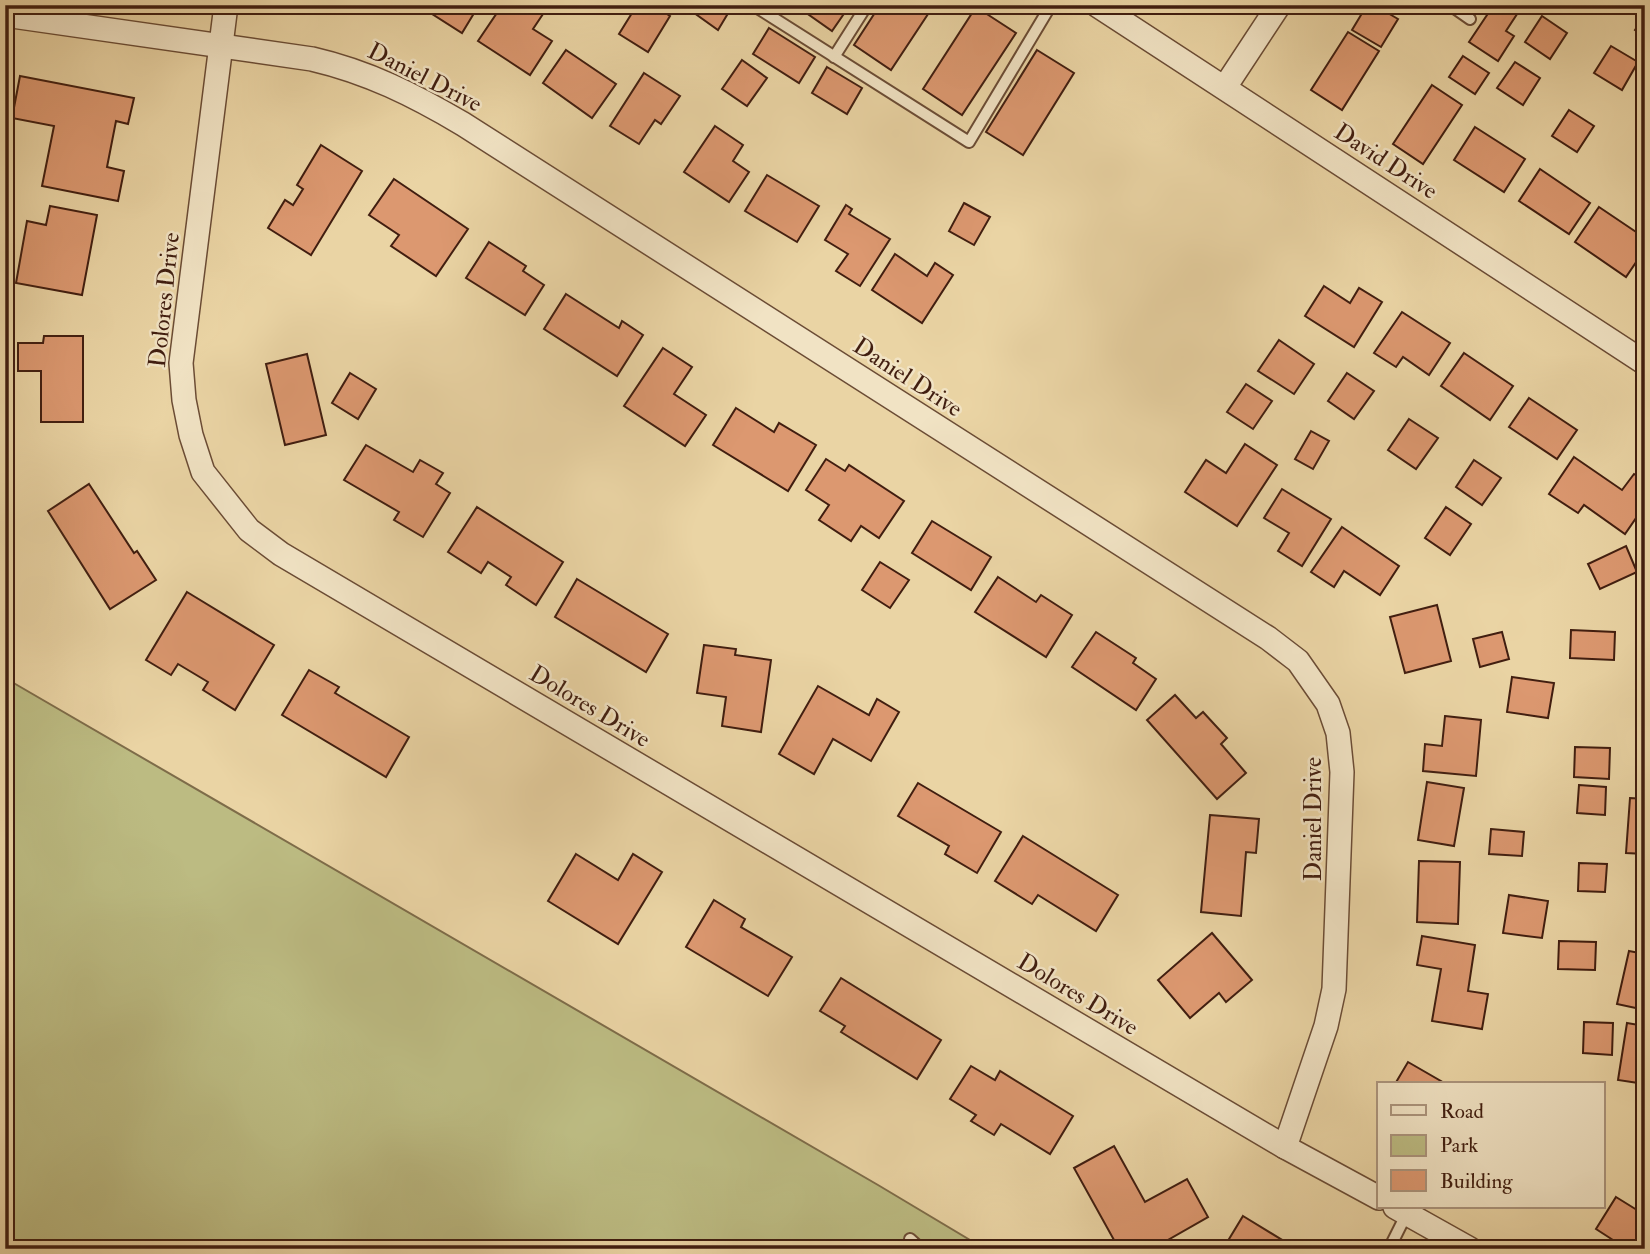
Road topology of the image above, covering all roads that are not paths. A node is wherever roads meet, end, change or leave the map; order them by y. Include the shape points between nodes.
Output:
1 (226, 5) edge
2 (753, 5) edge
3 (867, 5) edge
4 (1051, 5) edge
5 (1097, 5) edge
6 (1279, 5) edge
7 (1450, 5) edge
8 (5, 15) edge
9 (1470, 19) dead end
10 (220, 45) junction
11 (834, 57) junction
12 (1225, 87) junction
13 (1645, 363) edge
14 (1285, 1147) junction
15 (1377, 1197) edge
16 (1401, 1210) edge
17 (910, 1239) dead end
18 (921, 1249) edge
19 (1389, 1249) edge
20 (1470, 1249) edge

1 - 10 street, Dolores Drive
2 - 11 lane
3 - 11 lane
4 - 11 lane via 969,142
5 - 12 street, David Drive
6 - 12 street
7 - 9 lane
8 - 10 street, Daniel Drive
10 - 14 street, Dolores Drive via 181,363 191,435 203,472 250,530 293,561
10 - 14 street, Daniel Drive via 356,70 429,104 1245,623 1298,662 1328,704 1338,733 1342,772 1337,958 1325,1026
12 - 13 street, David Drive
14 - 15 street, Dolores Drive
16 - 19 lane
16 - 20 street
17 - 18 lane

